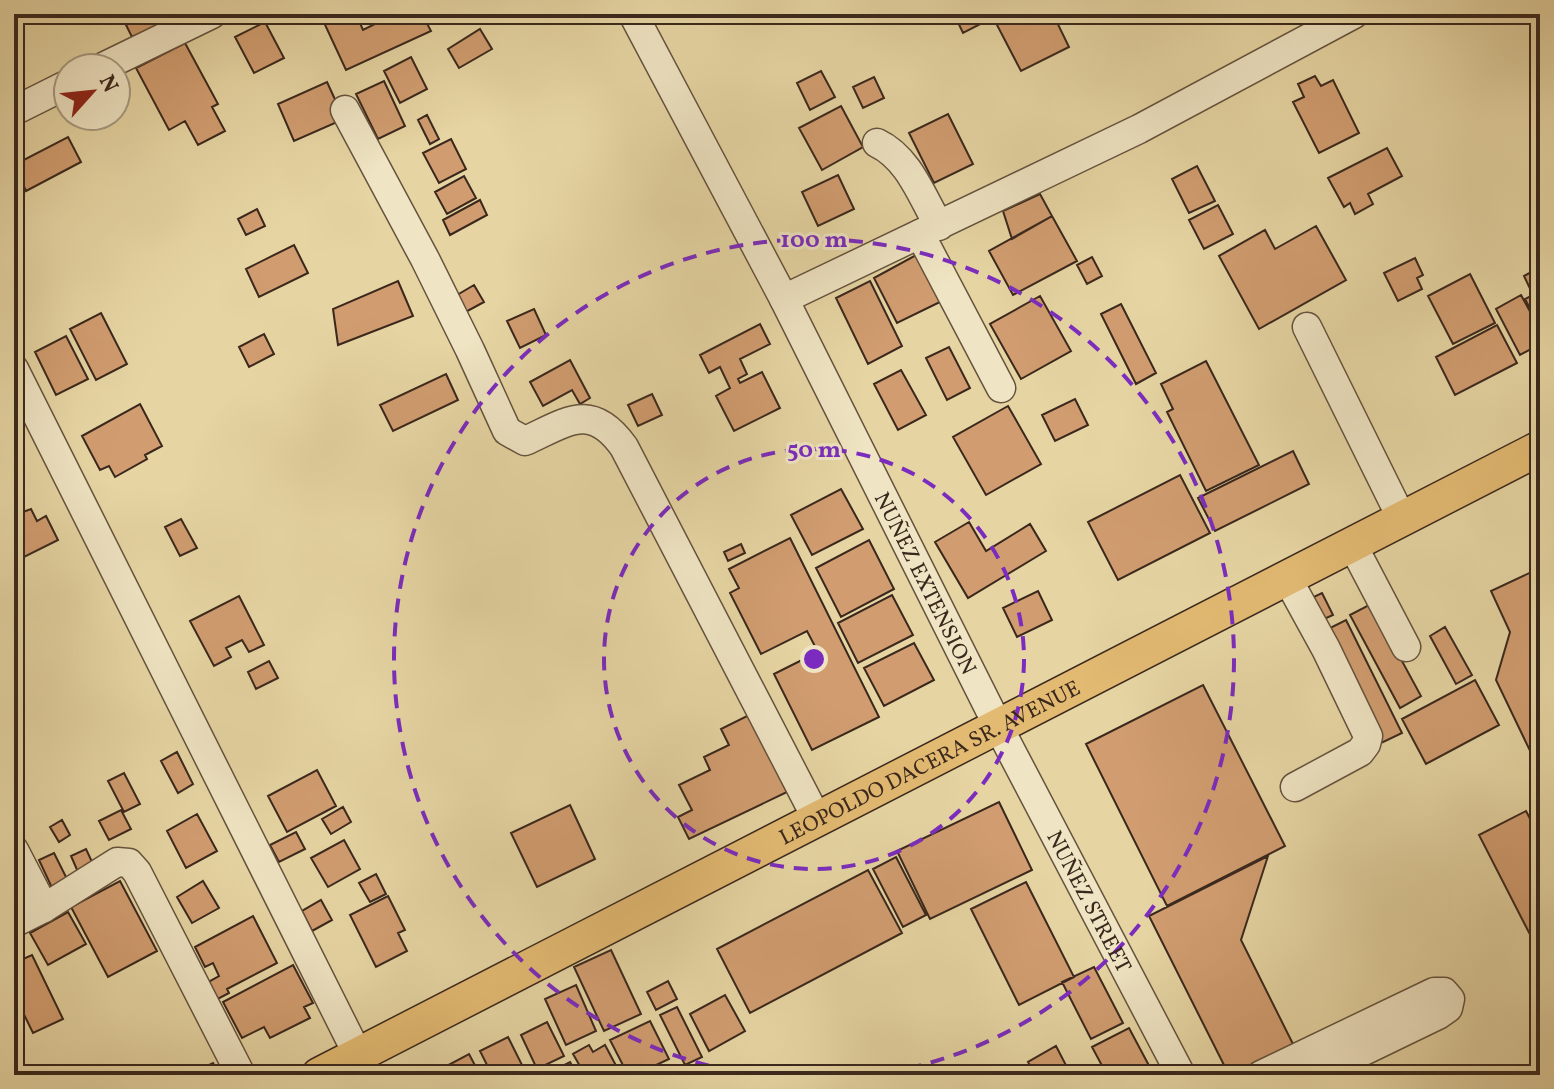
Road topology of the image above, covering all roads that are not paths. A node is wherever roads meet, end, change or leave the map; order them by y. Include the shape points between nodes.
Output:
1 (212, 14) edge
2 (633, 14) edge
3 (1352, 15) edge
4 (132, 53) edge
5 (52, 92) edge
6 (345, 110) dead end
7 (14, 111) edge
8 (877, 143) dead end
9 (929, 230) junction
10 (784, 299) junction
11 (1307, 327) dead end
12 (14, 369) edge
13 (1001, 388) dead end
14 (1540, 448) edge
15 (1402, 519) junction
16 (1352, 544) junction
17 (1287, 578) junction
18 (1406, 647) dead end
19 (998, 726) junction
20 (1295, 787) dead end
21 (817, 819) junction
22 (14, 850) edge
23 (44, 908) junction
24 (14, 923) edge
25 (358, 1055) junction
26 (241, 1075) edge
27 (319, 1075) edge
28 (1181, 1075) edge
29 (1261, 1075) edge
30 (1314, 1075) edge

1 - 4 street
2 - 10 street, NUÑEZ EXTENSION
3 - 9 street via 1139,129
5 - 7 street
6 - 21 street via 425,259 507,431 525,441 584,418 613,432 624,447
8 - 9 street via 902,162
9 - 10 street
9 - 13 street
10 - 19 street, NUÑEZ EXTENSION
11 - 15 street
12 - 25 street
14 - 15 main road, LEOPOLDO DACERA SR. AVENUE
15 - 16 main road, LEOPOLDO DACERA SR. AVENUE
16 - 17 main road, LEOPOLDO DACERA SR. AVENUE
16 - 18 street
17 - 19 main road, LEOPOLDO DACERA SR. AVENUE
17 - 20 street via 1368,736 1360,752
19 - 21 main road, LEOPOLDO DACERA SR. AVENUE
19 - 28 street, NUÑEZ STREET
21 - 25 main road, LEOPOLDO DACERA SR. AVENUE
22 - 23 street
23 - 24 street
23 - 26 street via 117,862 129,863
25 - 27 main road, LEOPOLDO DACERA SR. AVENUE
29 - 30 street via 1434,992 1444,992 1450,999 1438,1015

